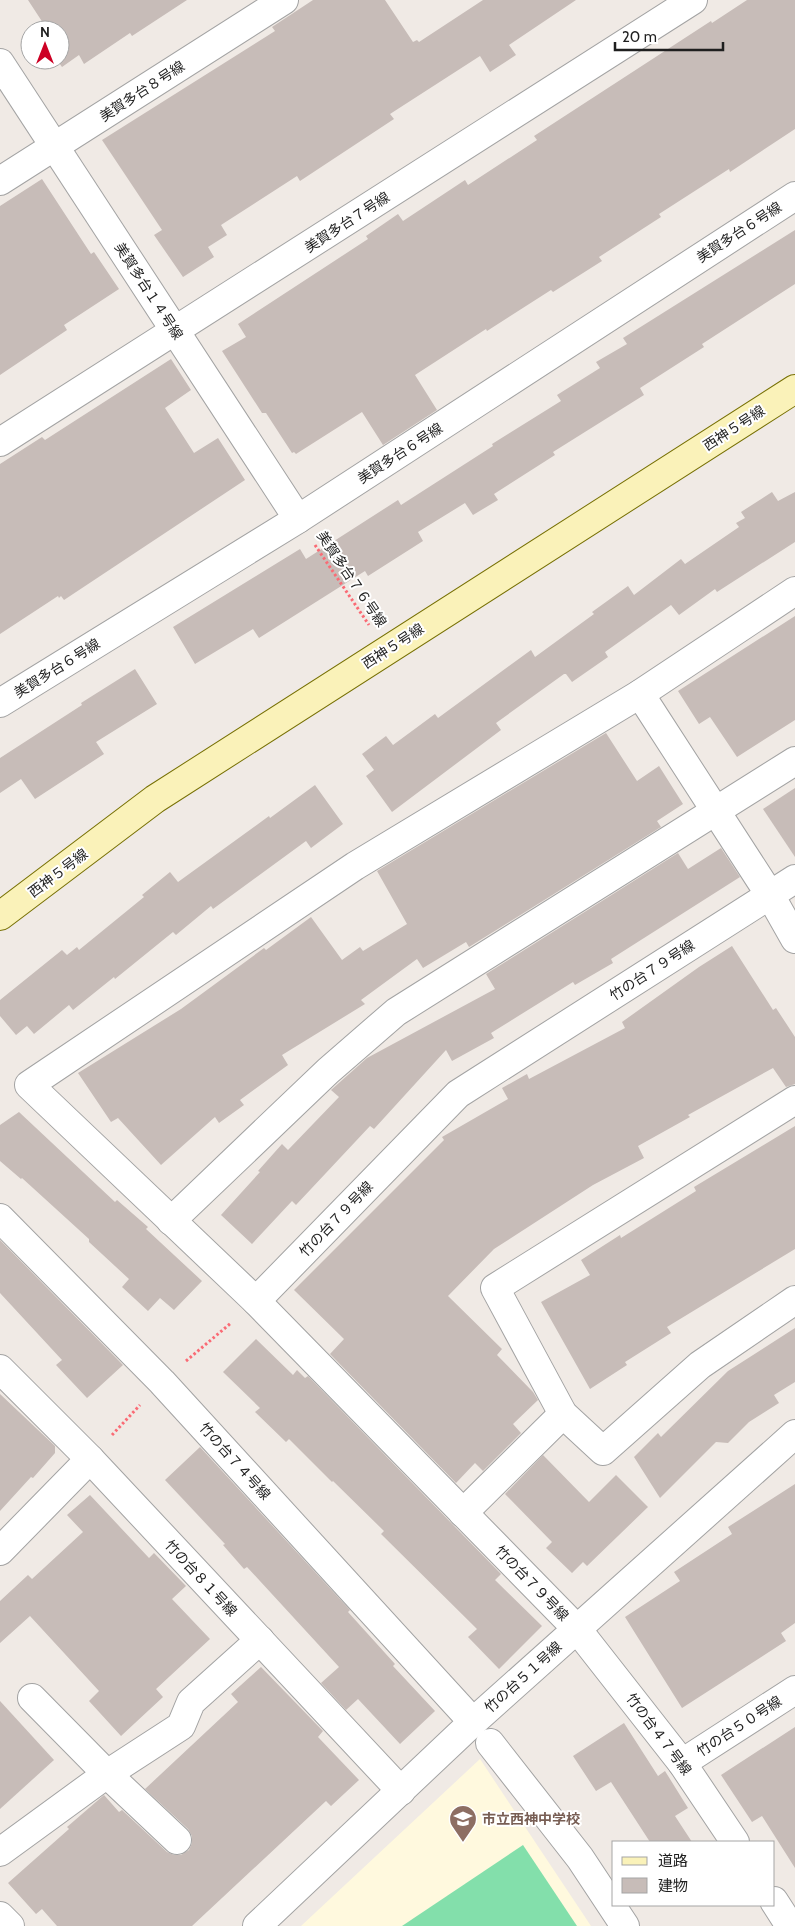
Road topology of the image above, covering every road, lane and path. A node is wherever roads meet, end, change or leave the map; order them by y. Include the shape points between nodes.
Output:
1 (284, 0) edge
2 (693, 0) edge
3 (0, 62) edge
4 (55, 146) junction
5 (0, 181) edge
6 (795, 196) edge
7 (176, 332) junction
8 (795, 389) edge
9 (0, 442) edge
10 (298, 519) junction
11 (795, 591) edge
12 (386, 651) junction
13 (640, 694) junction
14 (0, 703) edge
15 (795, 762) edge
16 (717, 812) junction
17 (795, 879) edge
18 (770, 894) junction
19 (0, 916) edge
20 (795, 939) edge
21 (795, 1100) edge
22 (0, 1218) edge
23 (171, 1221) junction
24 (795, 1300) edge
25 (256, 1301) junction
26 (0, 1369) edge
27 (563, 1414) junction
28 (795, 1434) edge
29 (90, 1459) junction
30 (463, 1513) junction
31 (0, 1551) edge
32 (577, 1629) junction
33 (260, 1640) junction
34 (795, 1690) edge
35 (32, 1698) dead end
36 (463, 1711) dead end
37 (490, 1743) dead end
38 (682, 1763) junction
39 (107, 1774) junction
40 (401, 1791) junction
41 (177, 1840) dead end
42 (734, 1841) edge
43 (0, 1852) edge
44 (775, 1903) edge
45 (0, 1916) edge
46 (10, 1926) edge
47 (257, 1926) edge
48 (625, 1926) edge
49 (790, 1926) edge

1 - 4 street, 美賀多台８号線
2 - 7 street, 美賀多台７号線
3 - 4 street, 美賀多台１４号線
4 - 5 street, 美賀多台８号線
4 - 7 street, 美賀多台１４号線
6 - 10 street, 美賀多台６号線
7 - 9 street, 美賀多台７号線
7 - 10 street, 美賀多台１４号線
8 - 12 street, 西神５号線
10 - 12 path, 美賀多台７６号線
10 - 14 street, 美賀多台６号線
11 - 13 street
12 - 19 street, 西神５号線 via 155,799
13 - 16 street
13 - 23 street via 355,866 29,1085
15 - 16 street
16 - 18 street
16 - 23 street via 396,1012 328,1071
17 - 18 street, 竹の台７９号線
18 - 20 street
18 - 25 street, 竹の台７９号線 via 458,1094
21 - 27 street via 495,1288
22 - 36 street, 竹の台７４号線 via 162,1382
23 - 25 street
24 - 27 street via 700,1365 603,1451
25 - 30 street, 竹の台７９号線
26 - 29 street, 竹の台８１号線
27 - 30 street
28 - 32 street, 竹の台５１号線
29 - 31 street
29 - 33 street, 竹の台８１号線
30 - 32 street, 竹の台７９号線
32 - 38 street, 竹の台４７号線
32 - 40 street, 竹の台５１号線
33 - 39 street via 192,1702 181,1726
33 - 40 street, 竹の台８１号線
34 - 38 street, 竹の台５０号線
35 - 39 street
37 - 48 street via 580,1858
38 - 42 street, 竹の台４７号線
39 - 41 street
39 - 43 street
40 - 47 street, 竹の台５１号線
44 - 49 street
45 - 46 street

